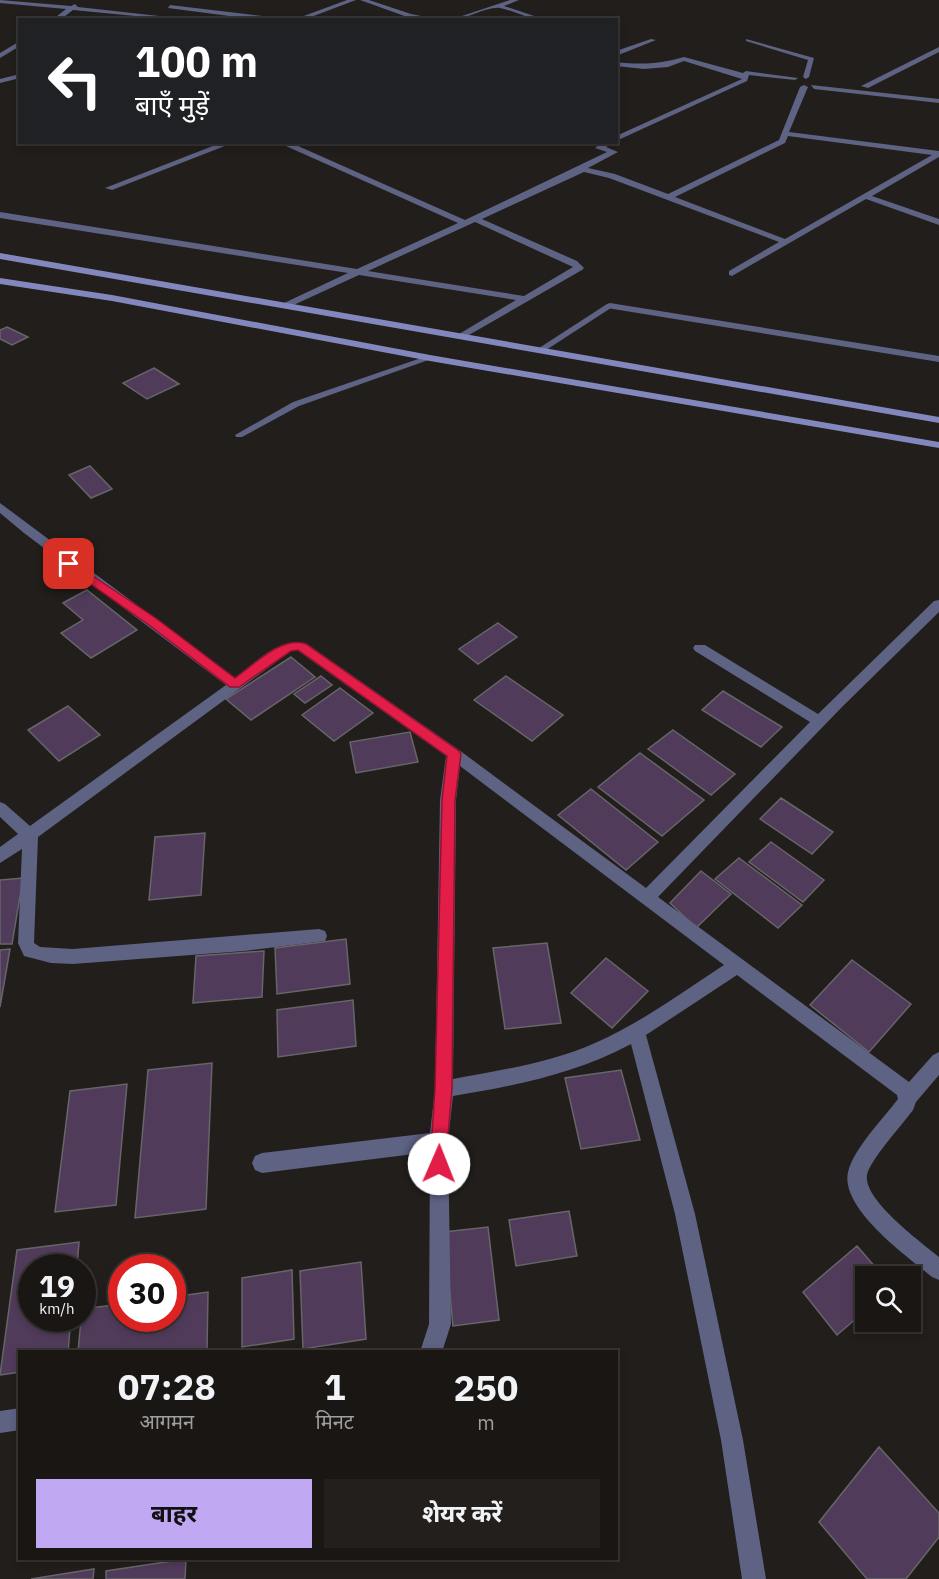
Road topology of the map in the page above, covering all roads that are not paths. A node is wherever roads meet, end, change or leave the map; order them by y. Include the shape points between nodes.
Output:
1 (86, 0) edge
2 (180, 0) edge
3 (195, 0) edge
4 (353, 0) edge
5 (363, 0) edge
6 (516, 0) edge
7 (1, 1) edge
8 (499, 6) junction
9 (170, 7) junction
10 (73, 8) junction
11 (184, 9) junction
12 (174, 15) junction
13 (156, 17) edge
14 (58, 18) edge
15 (200, 18) edge
16 (262, 18) edge
17 (302, 18) edge
18 (424, 18) edge
19 (460, 18) edge
20 (537, 18) edge
21 (653, 40) dead end
22 (748, 40) dead end
23 (618, 43) edge
24 (18, 44) edge
25 (634, 47) junction
26 (939, 49) edge
27 (618, 54) edge
28 (618, 55) edge
29 (0, 56) edge
30 (926, 56) junction
31 (939, 57) edge
32 (618, 64) edge
33 (668, 65) junction
34 (18, 76) edge
35 (806, 77) junction
36 (745, 78) junction
37 (0, 81) edge
38 (795, 81) junction
39 (816, 84) junction
40 (865, 86) junction
41 (804, 87) junction
42 (939, 95) edge
43 (939, 101) edge
44 (786, 134) junction
45 (618, 139) edge
46 (226, 144) edge
47 (286, 144) edge
48 (606, 144) edge
49 (939, 154) edge
50 (572, 173) junction
51 (109, 188) dead end
52 (865, 196) junction
53 (669, 197) junction
54 (0, 215) edge
55 (476, 219) junction
56 (939, 222) edge
57 (466, 224) junction
58 (786, 242) junction
59 (0, 256) edge
60 (357, 273) junction
61 (732, 273) dead end
62 (0, 281) edge
63 (525, 299) junction
64 (286, 305) junction
65 (610, 306) joint
66 (462, 336) junction
67 (540, 350) junction
68 (430, 358) junction
69 (939, 359) edge
70 (939, 420) edge
71 (239, 435) dead end
72 (939, 445) edge
73 (0, 507) edge
74 (939, 604) edge
75 (700, 648) dead end
76 (234, 684) junction
77 (819, 721) junction
78 (454, 754) junction
79 (0, 808) edge
80 (30, 836) junction
81 (0, 856) edge
82 (646, 898) junction
83 (319, 936) dead end
84 (738, 965) junction
85 (636, 1031) junction
86 (939, 1061) edge
87 (444, 1089) junction
88 (908, 1097) junction
89 (439, 1141) junction
90 (262, 1163) dead end
91 (939, 1270) edge
92 (432, 1350) edge
93 (18, 1419) edge
94 (0, 1422) edge
95 (754, 1579) edge

1 - 10 street
2 - 9 street
3 - 11 street
4 - 17 street
5 - 18 street
6 - 8 street
7 - 10 street
8 - 19 street
8 - 20 street
9 - 11 street
9 - 13 street
10 - 13 street
10 - 14 street
11 - 12 street
11 - 16 street
12 - 13 street
12 - 15 street
21 - 25 street
22 - 35 street via 812,59
23 - 25 street
24 - 29 street
25 - 27 street
26 - 30 street
28 - 33 street
30 - 31 street
30 - 40 street
32 - 33 street
33 - 36 street via 684,59
34 - 37 street
35 - 38 street
35 - 39 street
36 - 38 street via 746,73
36 - 45 street
38 - 41 street
39 - 40 street
39 - 41 street
39 - 43 street
40 - 42 street
41 - 44 street
44 - 49 street
44 - 53 street via 782,141
46 - 51 street
47 - 57 street
48 - 50 street via 599,148 614,152
49 - 52 street
50 - 53 street via 594,170
50 - 55 street
52 - 56 street
52 - 58 street
53 - 58 street
54 - 60 street
55 - 57 street
55 - 63 street via 579,268
57 - 60 street
58 - 61 street
59 - 64 street
60 - 63 street
60 - 64 street
62 - 68 street via 112,298
63 - 66 street
64 - 66 street
65 - 67 lane
65 - 69 street
66 - 67 street
67 - 70 street
68 - 71 lane via 296,404
68 - 72 street
73 - 76 street via 53,552
74 - 77 street
75 - 77 street
76 - 78 street via 296,645
76 - 80 street
77 - 82 street
78 - 82 street
78 - 87 street via 448,800
79 - 80 street
80 - 81 street
80 - 83 street via 26,943 30,951 45,956 208,948
82 - 84 street
84 - 85 street
84 - 88 street via 903,1089
85 - 87 street via 600,1050 550,1068
85 - 95 street via 685,1214 732,1440
86 - 88 street
87 - 89 street
88 - 91 street via 857,1172 856,1187 876,1214
89 - 90 street
89 - 92 street via 440,1323
93 - 94 street

